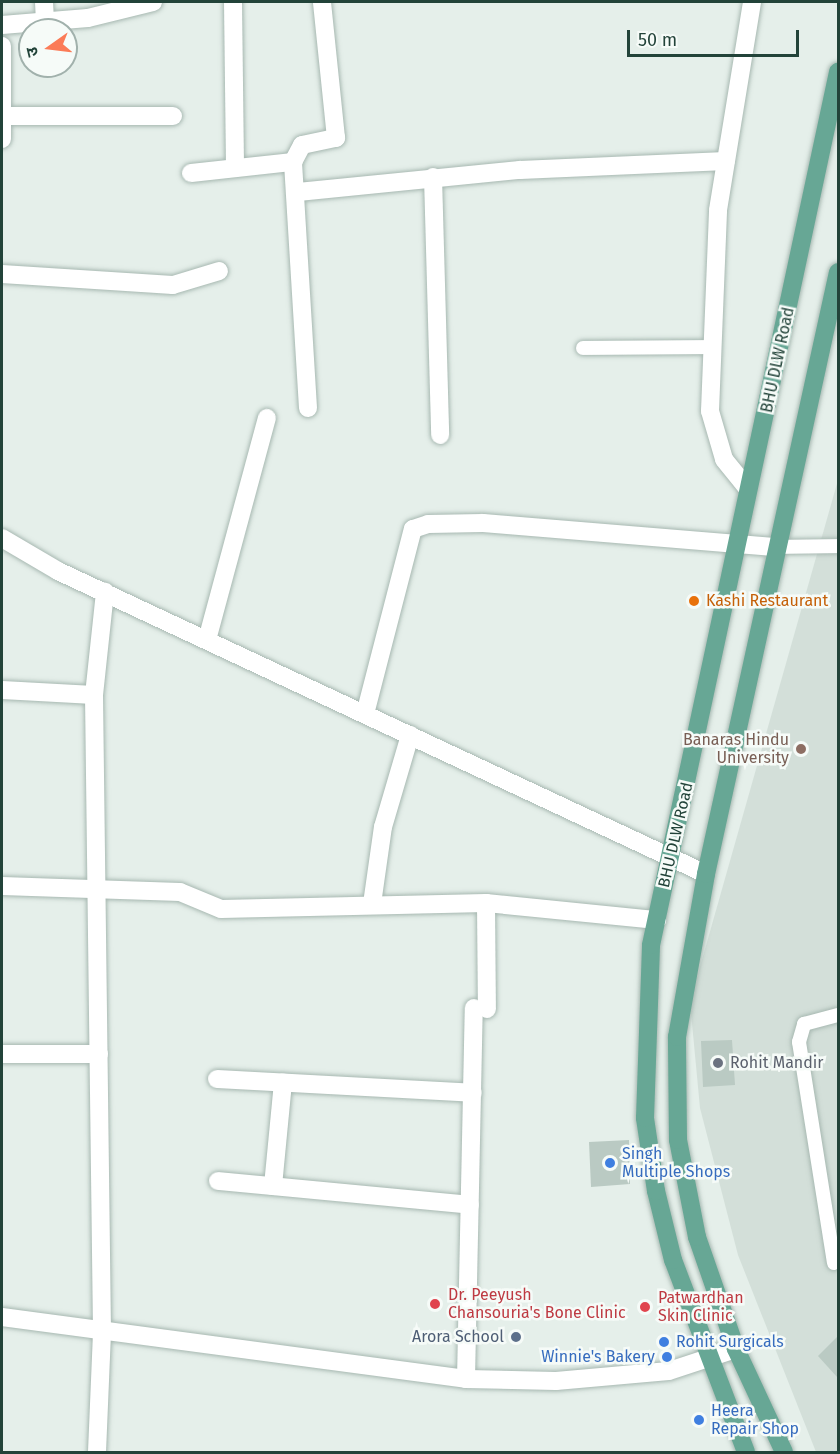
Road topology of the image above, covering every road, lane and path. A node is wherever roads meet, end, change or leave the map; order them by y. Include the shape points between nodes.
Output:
1 (44, 2) edge
2 (153, 2) edge
3 (233, 2) edge
4 (322, 2) edge
5 (752, 2) edge
6 (45, 18) edge
7 (78, 19) edge
8 (18, 24) edge
9 (2, 25) edge
10 (2, 46) edge
11 (838, 72) edge
12 (3, 116) edge
13 (173, 116) dead end
14 (2, 139) edge
15 (726, 161) junction
16 (293, 162) junction
17 (235, 168) junction
18 (191, 173) dead end
19 (433, 177) junction
20 (298, 192) junction
21 (219, 271) dead end
22 (838, 272) edge
23 (2, 274) edge
24 (712, 347) junction
25 (583, 348) dead end
26 (308, 408) dead end
27 (267, 418) dead end
28 (440, 435) dead end
29 (748, 489) junction
30 (2, 538) edge
31 (735, 543) junction
32 (838, 546) edge
33 (777, 548) junction
34 (105, 592) junction
35 (207, 640) junction
36 (2, 690) edge
37 (94, 695) junction
38 (365, 714) junction
39 (410, 735) junction
40 (671, 858) junction
41 (706, 874) junction
42 (2, 886) edge
43 (96, 888) junction
44 (486, 903) junction
45 (372, 904) junction
46 (657, 920) junction
47 (838, 1015) edge
48 (2, 1054) edge
49 (99, 1054) junction
50 (217, 1079) dead end
51 (283, 1082) junction
52 (473, 1093) junction
53 (218, 1181) dead end
54 (273, 1186) junction
55 (470, 1204) junction
56 (834, 1263) dead end
57 (2, 1317) edge
58 (102, 1332) junction
59 (736, 1349) junction
60 (707, 1359) junction
61 (466, 1379) junction
62 (97, 1452) edge
63 (746, 1452) edge
64 (784, 1452) edge

1 - 6 street
2 - 7 street
3 - 17 street
4 - 16 street via 336,138 302,145
5 - 15 street
8 - 9 street
10 - 12 street
11 - 29 main road, BHU DLW Road
12 - 13 street
12 - 14 street
15 - 19 street
15 - 24 street via 717,210
16 - 17 street
16 - 20 street
17 - 18 street
19 - 20 street
19 - 28 street
20 - 26 street
21 - 23 street via 173,285
22 - 33 main road
24 - 25 lane
24 - 29 street via 714,435 724,459
27 - 35 street
29 - 31 main road, BHU DLW Road
30 - 34 street
31 - 33 street
31 - 38 street via 483,523 428,524 413,529
31 - 40 main road, BHU DLW Road
32 - 33 lane
33 - 41 main road
34 - 35 street
34 - 37 street
35 - 38 street
36 - 37 street
37 - 43 street
38 - 39 street
39 - 40 street
39 - 45 street via 383,827
40 - 41 street
40 - 46 main road, BHU DLW Road
41 - 59 main road via 677,1037 678,1140 697,1237
42 - 43 street
43 - 45 street via 180,892 222,909
43 - 49 street
44 - 45 street
44 - 46 street
44 - 52 street
46 - 60 main road, BHU DLW Road via 648,988 645,1118 673,1260
47 - 56 lane via 804,1024 799,1042
48 - 49 street
49 - 58 street
50 - 51 street
51 - 52 street
51 - 54 street
52 - 55 street
53 - 54 street
54 - 55 street
55 - 61 street
57 - 58 street
58 - 61 street
58 - 62 street
59 - 60 street
59 - 64 main road
60 - 61 street via 669,1371 556,1381
60 - 63 main road, BHU DLW Road

